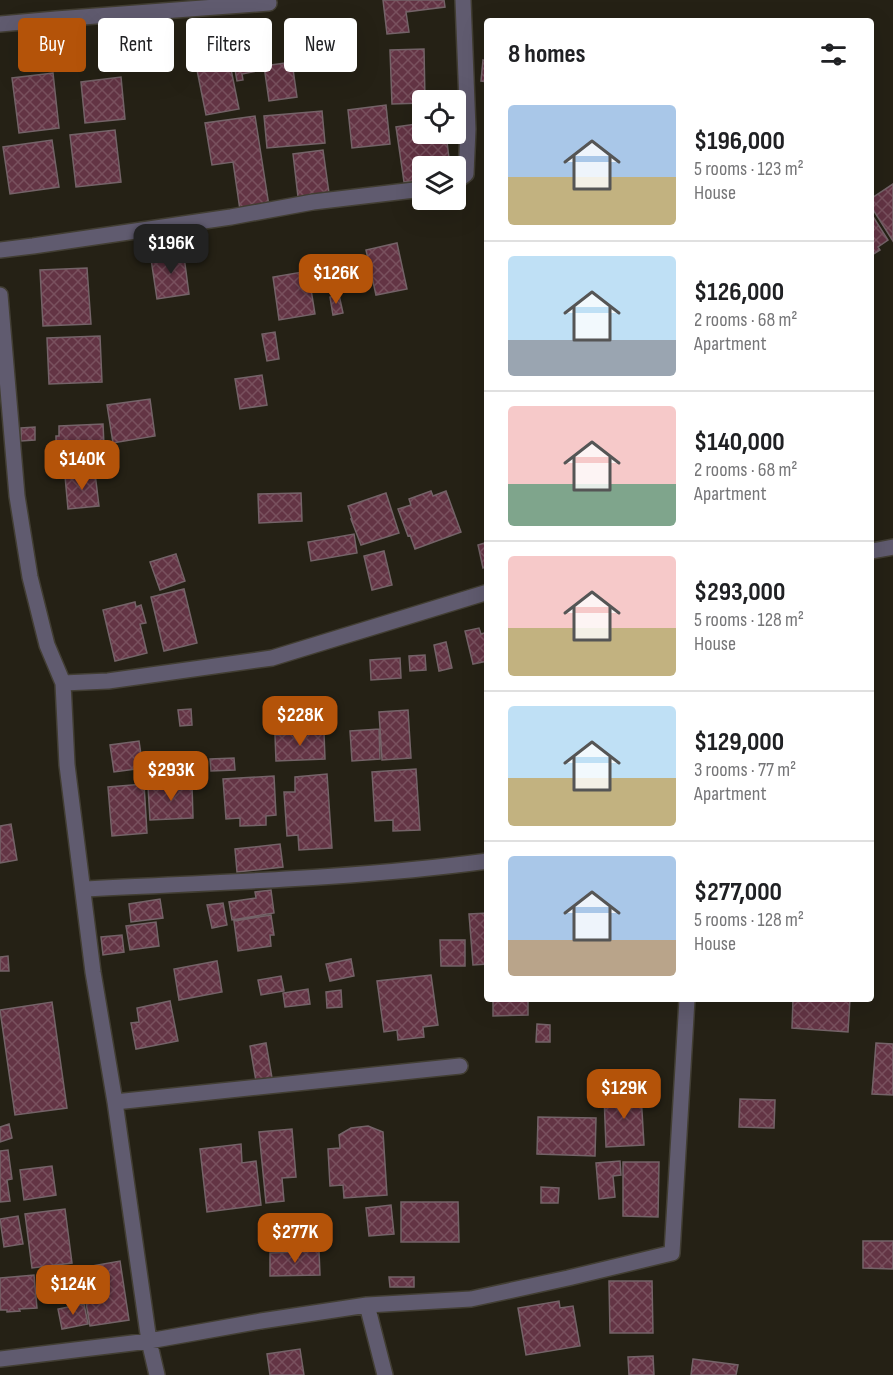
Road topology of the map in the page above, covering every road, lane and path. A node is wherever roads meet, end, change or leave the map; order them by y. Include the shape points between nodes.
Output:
1 (463, 0) edge
2 (268, 3) dead end
3 (0, 24) edge
4 (466, 174) edge
5 (412, 190) edge
6 (0, 250) edge
7 (0, 295) edge
8 (893, 547) edge
9 (874, 551) edge
10 (484, 593) edge
11 (63, 683) junction
12 (484, 862) edge
13 (83, 889) junction
14 (687, 1002) edge
15 (460, 1066) dead end
16 (115, 1102) junction
17 (367, 1305) junction
18 (149, 1341) junction
19 (0, 1359) edge
20 (157, 1375) edge
21 (385, 1375) edge

1 - 4 street
2 - 3 street
5 - 6 street
7 - 11 street via 18,507 47,645
8 - 9 street
10 - 11 street via 272,658 108,681
11 - 13 street via 67,765
12 - 13 street via 303,878
13 - 16 street
14 - 17 street via 672,1253 471,1299
15 - 16 street
16 - 18 street
17 - 18 street
17 - 21 street
18 - 19 street
18 - 20 street

